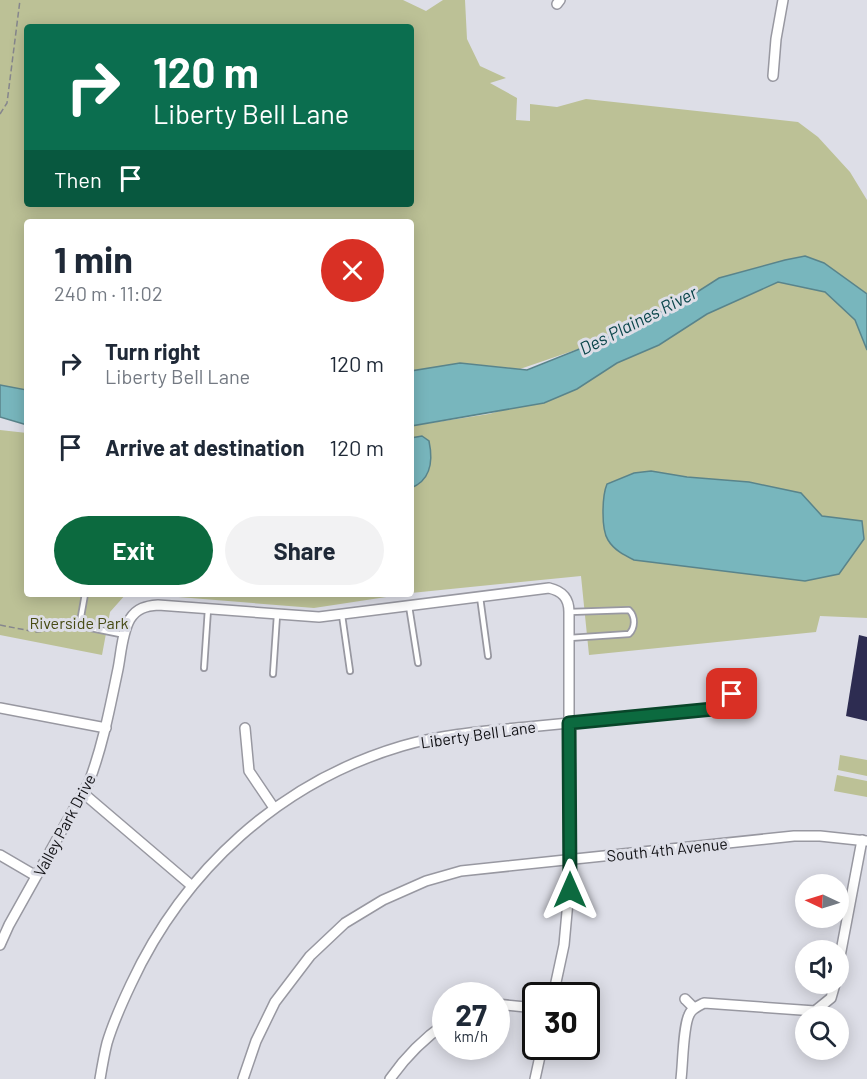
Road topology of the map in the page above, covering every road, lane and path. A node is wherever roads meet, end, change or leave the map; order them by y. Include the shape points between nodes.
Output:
1 (20, 0) edge
2 (783, 0) edge
3 (773, 76) dead end
4 (0, 114) edge
5 (480, 596) junction
6 (84, 597) edge
7 (409, 604) junction
8 (208, 609) junction
9 (569, 612) junction
10 (342, 613) junction
11 (277, 615) junction
12 (0, 625) edge
13 (81, 626) junction
14 (126, 632) junction
15 (569, 638) junction
16 (488, 656) dead end
17 (418, 663) dead end
18 (204, 668) dead end
19 (350, 671) dead end
20 (273, 674) dead end
21 (732, 694) dead end
22 (0, 708) edge
23 (569, 723) junction
24 (106, 728) junction
25 (245, 728) dead end
26 (83, 793) junction
27 (274, 808) junction
28 (864, 840) edge
29 (0, 855) edge
30 (570, 859) junction
31 (36, 876) junction
32 (192, 886) junction
33 (844, 940) edge
34 (0, 945) edge
35 (556, 982) edge
36 (832, 994) edge
37 (686, 999) dead end
38 (694, 1008) junction
39 (432, 1034) edge
40 (539, 1060) edge
41 (100, 1079) edge
42 (243, 1079) edge
43 (390, 1079) edge
44 (535, 1079) edge
45 (681, 1079) edge

1 - 4 path via 7,103
2 - 3 street
5 - 7 street
5 - 9 street via 549,588 566,598
5 - 16 lane
6 - 13 lane
7 - 10 street
7 - 17 lane
8 - 11 street
8 - 14 street via 145,606 135,612
8 - 18 lane
9 - 15 street
9 - 15 lane via 629,610 634,620 629,634
10 - 11 street via 319,617
10 - 19 lane
11 - 20 lane
12 - 13 path via 36,632
13 - 14 lane
14 - 24 street, Valley Park Drive
15 - 23 street
21 - 23 street, Liberty Bell Lane via 713,709
22 - 24 street
23 - 27 street, Liberty Bell Lane via 448,735 402,746 349,765
23 - 30 street
24 - 26 street, Valley Park Drive
25 - 27 street via 249,771
26 - 31 street, Valley Park Drive
26 - 32 street
27 - 32 street, Liberty Bell Lane via 208,866
28 - 30 street, South 4th Avenue via 794,836
28 - 33 street
29 - 31 street
30 - 35 street via 564,945
30 - 42 street, South 4th Avenue via 461,871 435,878 383,900 345,923 310,956 275,1002
31 - 34 street, Valley Park Drive
32 - 41 street, Liberty Bell Lane via 140,964 107,1044
36 - 38 street via 815,1011 704,1003
37 - 38 street
38 - 45 street via 687,1022
39 - 43 street via 405,1057
40 - 44 street

